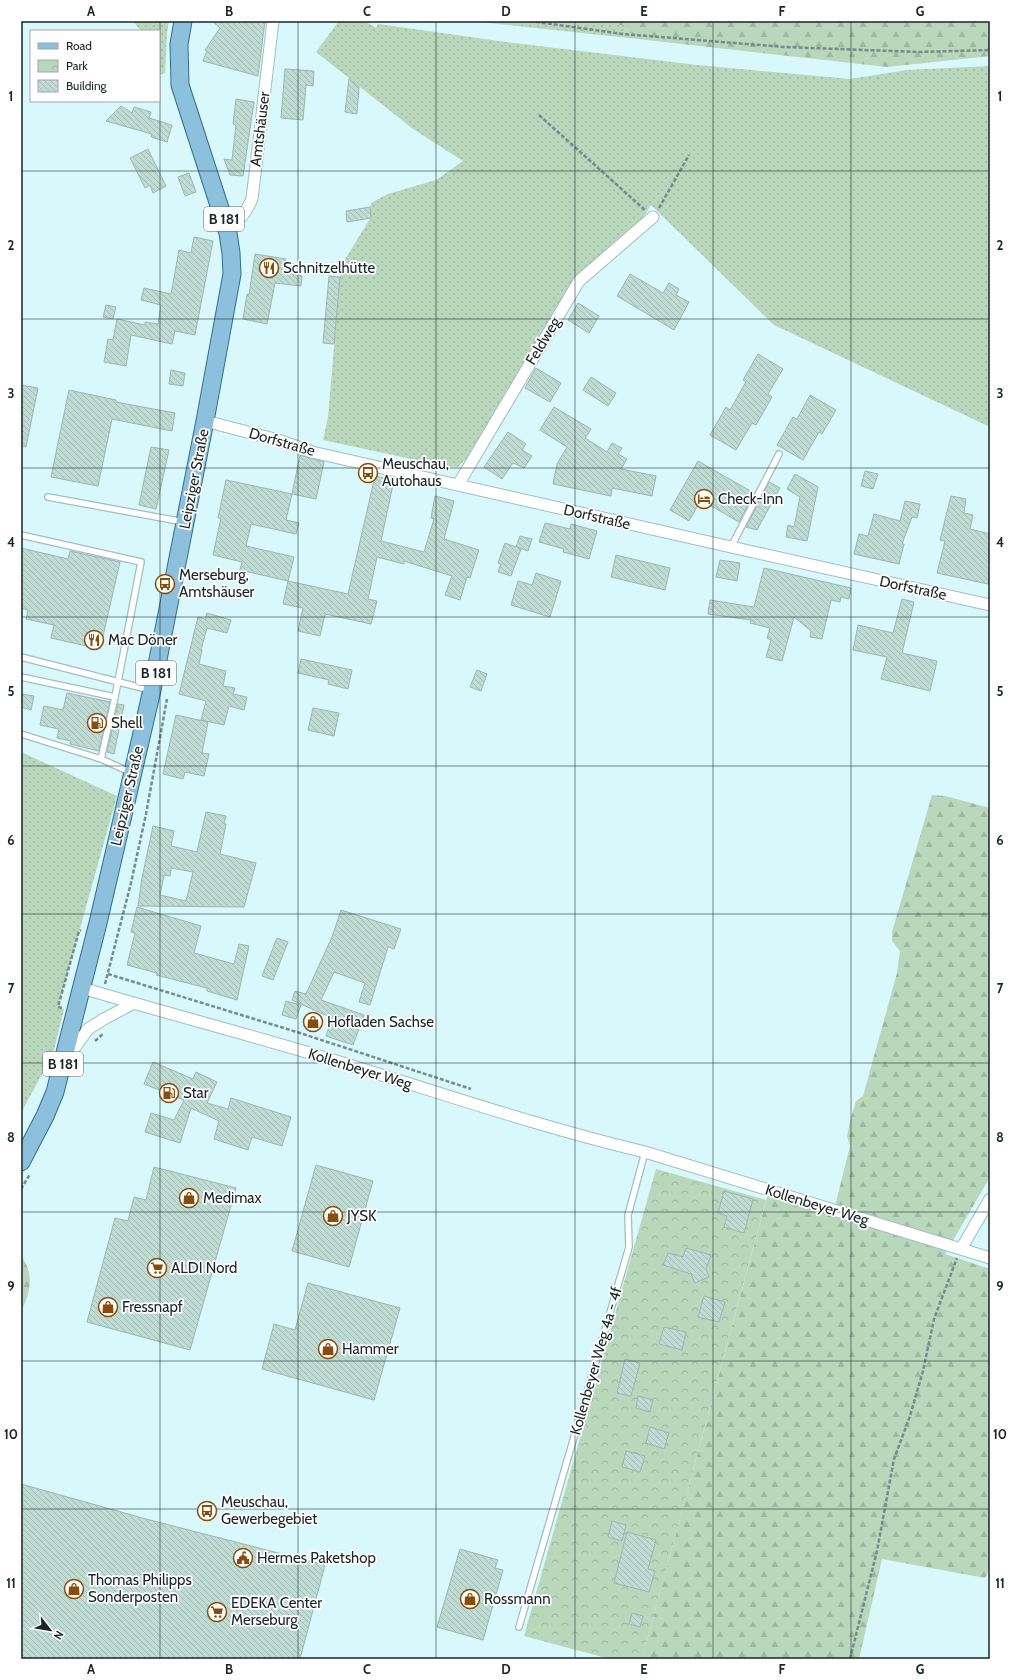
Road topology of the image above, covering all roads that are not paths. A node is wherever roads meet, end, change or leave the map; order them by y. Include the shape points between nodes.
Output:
1 (183, 21) edge
2 (273, 21) edge
3 (653, 218) road end
4 (226, 226) junction
5 (205, 421) junction
6 (779, 454) dead end
7 (458, 485) junction
8 (48, 497) dead end
9 (186, 523) junction
10 (21, 535) edge
11 (730, 547) junction
12 (990, 604) edge
13 (21, 657) edge
14 (21, 677) edge
15 (118, 683) junction
16 (152, 690) junction
17 (115, 697) junction
18 (21, 734) edge
19 (101, 759) junction
20 (132, 774) junction
21 (82, 988) junction
22 (134, 1003) junction
23 (62, 1065) junction
24 (644, 1152) junction
25 (21, 1162) edge
26 (990, 1199) edge
27 (960, 1249) junction
28 (990, 1258) edge
29 (519, 1627) dead end

1 - 4 main road, B 181 via 179,44 180,85
2 - 4 street, Amtshäuser via 252,199 238,221
3 - 7 street, Feldweg via 579,281
4 - 5 main road, B 181 via 232,274
5 - 7 street, Dorfstraße via 278,440 312,452
5 - 9 main road, Leipziger Straße / B 181
6 - 11 lane
7 - 11 street, Dorfstraße
8 - 9 lane
9 - 16 main road, Leipziger Straße / B 181
10 - 15 lane via 141,562
11 - 12 street, Dorfstraße
13 - 15 lane via 104,677
14 - 17 lane
15 - 16 lane
15 - 17 lane
16 - 20 main road, Leipziger Straße / B 181
17 - 19 lane
18 - 19 lane
19 - 20 lane
20 - 21 main road, Leipziger Straße / B 181
21 - 22 street, Kollenbeyer Weg
21 - 23 main road, Leipziger Straße / B 181
22 - 23 street via 88,1030
22 - 24 street, Kollenbeyer Weg via 323,1057 586,1138
23 - 25 main road, Leipziger Straße / B 181 via 45,1116
24 - 27 street, Kollenbeyer Weg
24 - 29 lane, Kollenbeyer Weg 4a - 4f via 628,1215 629,1247
26 - 27 street
27 - 28 street, Kollenbeyer Weg

